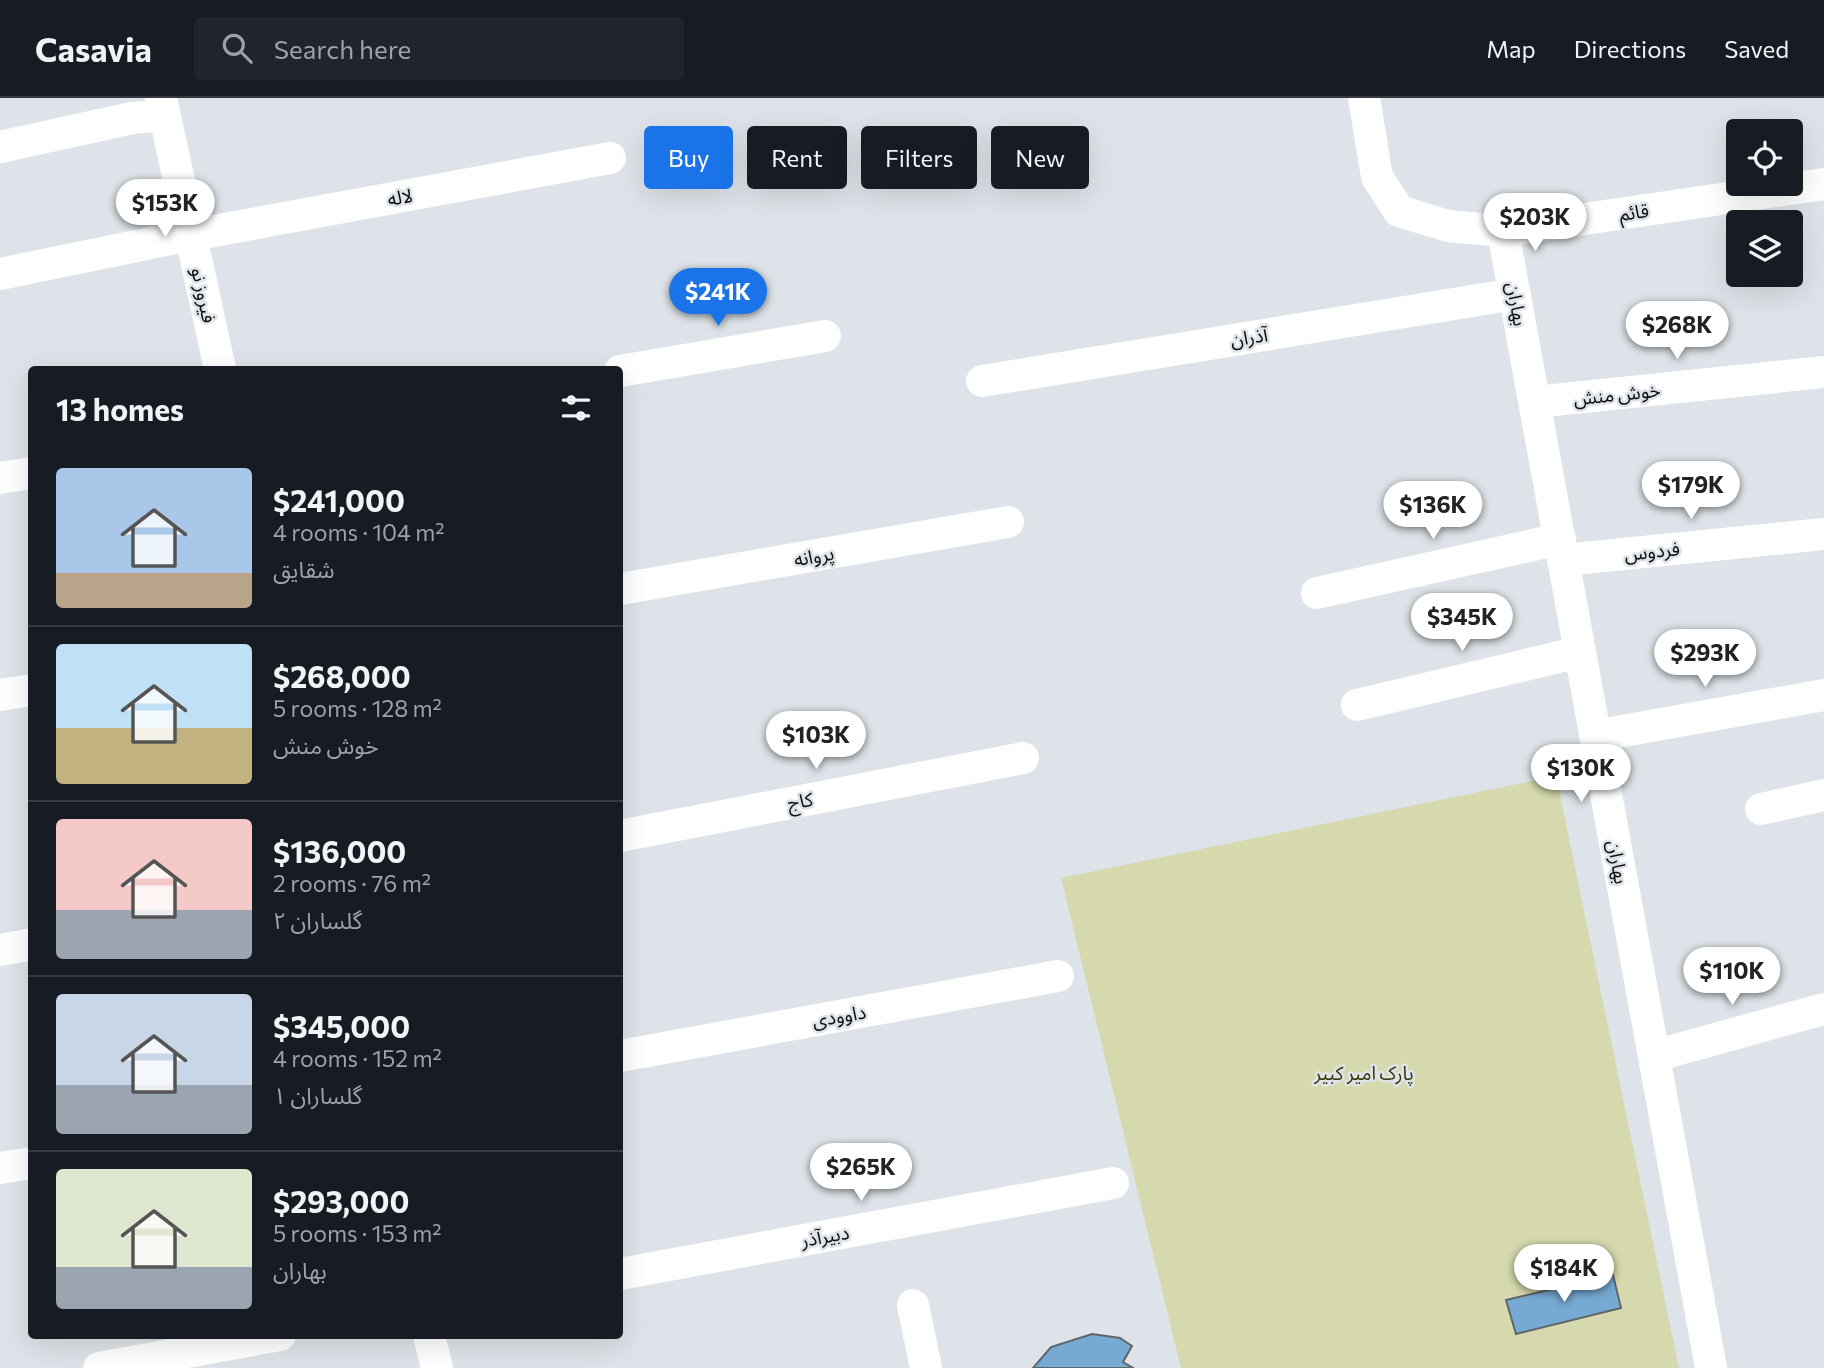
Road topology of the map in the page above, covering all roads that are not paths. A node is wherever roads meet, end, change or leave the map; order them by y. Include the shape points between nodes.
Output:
1 (1364, 98) edge
2 (163, 106) edge
3 (0, 148) edge
4 (610, 158) dead end
5 (1824, 184) edge
6 (1503, 231) junction
7 (191, 235) junction
8 (0, 274) edge
9 (1515, 294) junction
10 (825, 336) dead end
11 (219, 366) edge
12 (623, 370) edge
13 (1824, 372) edge
14 (982, 380) dead end
15 (1535, 402) junction
16 (28, 474) edge
17 (0, 478) edge
18 (1008, 522) dead end
19 (1824, 534) edge
20 (1562, 550) junction
21 (623, 588) edge
22 (1317, 593) dead end
23 (1580, 652) junction
24 (28, 691) edge
25 (0, 695) edge
26 (1824, 695) edge
27 (1357, 705) dead end
28 (1595, 736) junction
29 (1023, 758) dead end
30 (1824, 795) edge
31 (1761, 809) dead end
32 (623, 835) edge
33 (28, 945) edge
34 (0, 950) edge
35 (1058, 976) dead end
36 (1824, 1009) edge
37 (623, 1055) edge
38 (1654, 1056) junction
39 (28, 1164) edge
40 (0, 1168) edge
41 (1112, 1184) dead end
42 (623, 1273) edge
43 (913, 1305) dead end
44 (258, 1339) edge
45 (430, 1339) edge
46 (99, 1368) edge
47 (437, 1368) edge
48 (926, 1368) edge
49 (1711, 1368) edge

1 - 6 street, قائم via 1377,177 1399,211 1448,226
2 - 3 street via 132,118
2 - 7 street, فیروز نو
4 - 7 street, لاله
5 - 6 street, قائم
6 - 9 street, بهاران
7 - 8 street, لاله
7 - 11 street, فیروز نو
9 - 14 street, آذران
9 - 15 street, بهاران
10 - 12 street
13 - 15 street, خوش منش
15 - 20 street, بهاران
16 - 17 street
18 - 21 street, پروانه
19 - 20 street, فردوس
20 - 22 street, فردوس
20 - 23 street, بهاران
23 - 27 street
23 - 28 street, بهاران
24 - 25 street
26 - 28 street
28 - 38 street, بهاران
29 - 32 street, کاج
30 - 31 street
33 - 34 street
35 - 37 street, داوودی
36 - 38 street
38 - 49 street, بهاران
39 - 40 street
41 - 42 street, دبیرآذر
43 - 48 street
44 - 46 street
45 - 47 street

